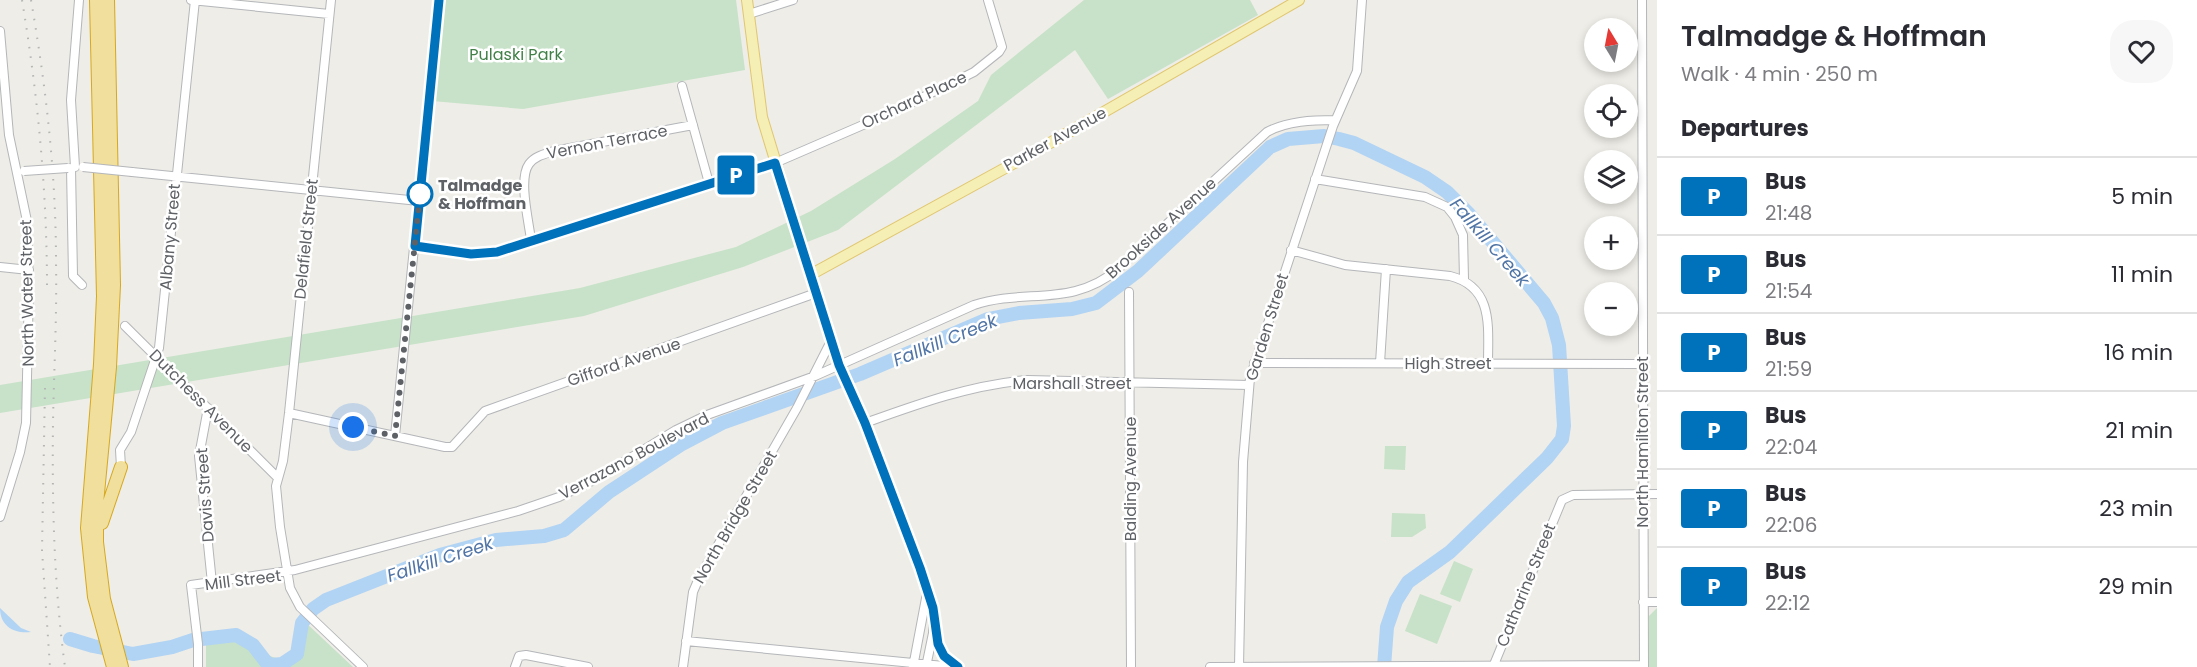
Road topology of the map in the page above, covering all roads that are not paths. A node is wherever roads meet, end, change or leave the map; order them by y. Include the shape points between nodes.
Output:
1 (79, 0) edge
2 (96, 0) edge
3 (108, 0) edge
4 (193, 0) edge
5 (331, 0) edge
6 (439, 0) edge
7 (747, 0) edge
8 (793, 0) edge
9 (988, 0) edge
10 (1299, 0) edge
11 (1362, 0) edge
12 (1642, 0) edge
13 (329, 14) junction
14 (749, 14) junction
15 (0, 31) edge
16 (682, 86) dead end
17 (1335, 120) junction
18 (693, 125) junction
19 (775, 163) junction
20 (74, 167) junction
21 (21, 171) junction
22 (176, 176) junction
23 (1315, 179) junction
24 (709, 183) junction
25 (310, 190) junction
26 (419, 201) junction
27 (531, 240) junction
28 (415, 246) junction
29 (1291, 250) junction
30 (0, 267) edge
31 (1386, 269) junction
32 (29, 270) junction
33 (810, 275) junction
34 (1464, 279) junction
35 (82, 285) dead end
36 (1130, 292) dead end
37 (816, 293) junction
38 (125, 326) dead end
39 (831, 340) junction
40 (157, 356) junction
41 (1254, 363) junction
42 (1380, 363) junction
43 (1488, 364) junction
44 (1642, 364) junction
45 (841, 367) junction
46 (815, 376) junction
47 (1130, 382) junction
48 (1249, 385) junction
49 (208, 408) junction
50 (289, 413) junction
51 (865, 423) junction
52 (395, 436) junction
53 (121, 467) joint
54 (277, 477) junction
55 (1642, 494) junction
56 (1657, 494) edge
57 (0, 517) edge
58 (98, 554) junction
59 (287, 571) junction
60 (212, 584) junction
61 (927, 592) junction
62 (1643, 602) junction
63 (1657, 602) edge
64 (934, 618) junction
65 (108, 634) junction
66 (686, 641) junction
67 (361, 664) edge
68 (914, 665) edge
69 (117, 666) edge
70 (926, 666) edge
71 (1376, 666) edge
72 (1389, 666) edge
73 (1493, 666) edge
74 (1644, 666) edge
75 (198, 667) edge
76 (515, 667) edge
77 (588, 667) edge
78 (683, 667) edge
79 (956, 667) edge
80 (1131, 667) edge
81 (1210, 667) edge
82 (1239, 667) edge

1 - 20 street via 71,100
2 - 65 highway via 103,289 87,528 92,583
3 - 58 highway via 114,285 97,511
4 - 13 street
4 - 22 street, Albany Street
5 - 13 street, Delafield Street
6 - 26 street
7 - 14 main road
8 - 14 street
9 - 19 street, Orchard Place via 1002,47 974,72
10 - 33 main road, Parker Avenue
11 - 17 street, Garden Street via 1357,71
12 - 44 street, North Hamilton Street
13 - 25 street, Delafield Street
14 - 19 main road via 762,117
15 - 21 street, North Water Street via 9,135
16 - 18 street
17 - 23 street, Garden Street
17 - 45 street, Brookside Avenue via 1299,123 1267,132 1099,283 1062,294 984,302
18 - 24 street
18 - 27 street, Vernon Terrace via 540,155 529,164 524,179
19 - 24 street
19 - 33 main road
20 - 21 street, bridge
20 - 22 street, bridge
20 - 35 street via 73,276
21 - 32 street, North Water Street
22 - 25 street
22 - 40 street, Albany Street
23 - 29 street, Garden Street
23 - 34 street via 1425,196 1447,207 1463,235
24 - 27 street
25 - 26 street
25 - 50 street, Delafield Street
26 - 28 street
27 - 28 street via 486,254
28 - 52 street
29 - 31 street via 1345,265
29 - 41 street, Garden Street
30 - 32 street
31 - 34 street
31 - 42 street
32 - 57 street, North Water Street via 26,423
33 - 37 street
34 - 43 street via 1484,302
36 - 47 street, Balding Avenue
37 - 39 street
37 - 52 street, Gifford Avenue via 492,408 479,416 452,447
38 - 40 street, Dutchess Avenue
39 - 45 street
39 - 46 street, North Bridge Street
40 - 49 street, Dutchess Avenue
40 - 53 street, Albany Street via 131,432 120,450
41 - 42 street, High Street
41 - 48 street, Garden Street
42 - 43 street, High Street
43 - 44 street, High Street
44 - 55 street, North Hamilton Street
45 - 46 street, Verrazano Boulevard
45 - 51 street
46 - 59 street, Verrazano Boulevard via 707,415 596,480 559,497
46 - 66 street, North Bridge Street via 699,578 693,592
47 - 48 street, Marshall Street
47 - 51 street, Marshall Street via 1007,382 954,393
47 - 80 street, Balding Avenue
48 - 82 street, Garden Street
49 - 54 street, Dutchess Avenue
49 - 60 street, Davis Street via 199,462
50 - 52 street
50 - 54 street, Delafield Street
51 - 61 street
53 - 58 highway via 102,520
54 - 59 street, Delafield Street
55 - 56 street
55 - 62 street, North Hamilton Street
55 - 73 street, Catharine Street via 1573,495 1560,503
58 - 65 highway
59 - 60 street, Mill Street
59 - 67 street, Mill Street via 300,607
60 - 75 street, Mill Street via 191,585
61 - 64 street
61 - 68 street
62 - 63 street
62 - 74 street, North Hamilton Street
64 - 70 street
64 - 79 street via 941,650
65 - 69 highway
66 - 68 street
66 - 78 street, North Bridge Street
68 - 70 street
70 - 79 street
71 - 72 street
71 - 82 street
72 - 73 street
73 - 74 street
76 - 77 street via 519,656 526,655
81 - 82 street

